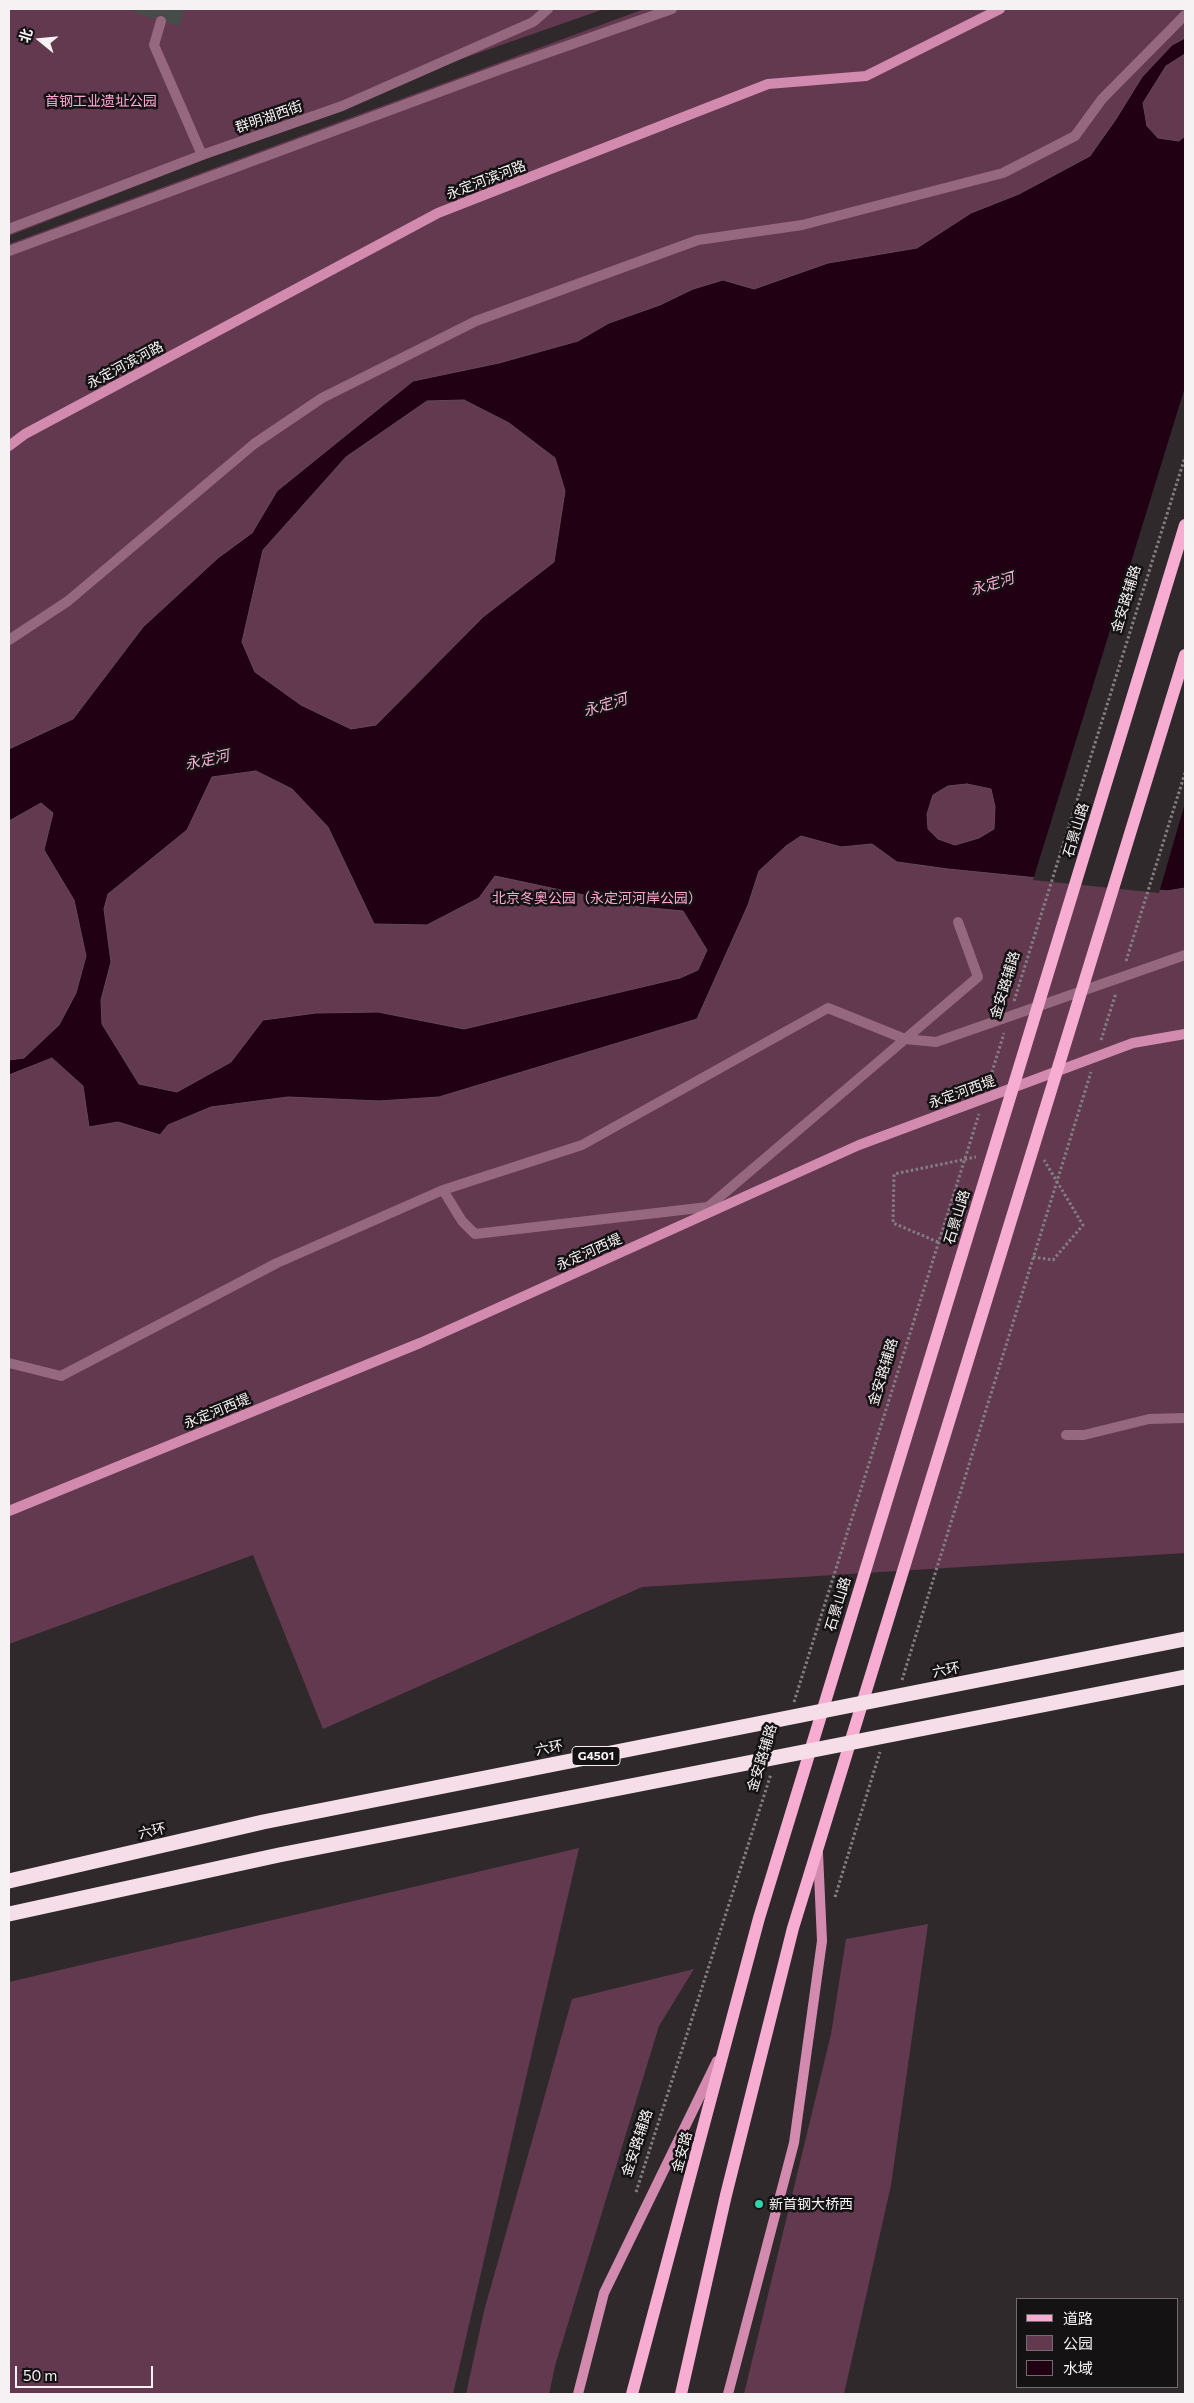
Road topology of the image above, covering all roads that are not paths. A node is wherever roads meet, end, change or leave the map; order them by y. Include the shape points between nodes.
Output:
1 (535, 9) edge
2 (548, 9) edge
3 (672, 9) edge
4 (1000, 9) edge
5 (1185, 15) edge
6 (161, 20) dead end
7 (533, 22) junction
8 (202, 155) junction
9 (9, 229) edge
10 (9, 251) edge
11 (9, 446) edge
12 (1185, 525) edge
13 (9, 640) edge
14 (1185, 655) edge
15 (958, 922) dead end
16 (1185, 954) edge
17 (1185, 1034) edge
18 (905, 1039) junction
19 (443, 1190) junction
20 (710, 1209) junction
21 (9, 1363) edge
22 (1185, 1418) edge
23 (1066, 1435) dead end
24 (9, 1511) edge
25 (1185, 1639) edge
26 (1185, 1677) edge
27 (818, 1851) junction
28 (9, 1881) edge
29 (9, 1914) edge
30 (759, 1918) joint
31 (727, 2042) junction
32 (578, 2394) edge
33 (632, 2394) edge
34 (681, 2394) edge
35 (728, 2394) edge

1 - 7 street
2 - 7 street, 群明湖西街
3 - 10 street
4 - 11 street, 永定河滨河路 via 866,76 768,84 438,213 42,425
5 - 13 street via 1102,99 1075,136 1003,173 802,224 698,240 476,321 322,398 254,444 68,601
6 - 8 street via 154,45
7 - 8 street, 群明湖西街 via 342,106
8 - 9 street, 群明湖西街
12 - 30 main road, 石景山路
14 - 27 main road
15 - 18 street via 978,977
16 - 18 street via 936,1042
17 - 20 street, 永定河西堤 via 1133,1043 860,1145
18 - 19 street via 828,1008 582,1144
18 - 20 street
19 - 20 street via 462,1221 475,1234
19 - 21 street via 277,1263 61,1376
20 - 24 street, 永定河西堤 via 420,1343
22 - 23 street via 1149,1420
25 - 28 highway, 六环 / G4501 via 263,1822
26 - 29 highway via 279,1855
27 - 34 main road via 793,1928 726,2195
27 - 35 street via 822,1941 794,2143
30 - 31 main road, 金安路
31 - 32 street via 604,2293
31 - 33 main road, 金安路

